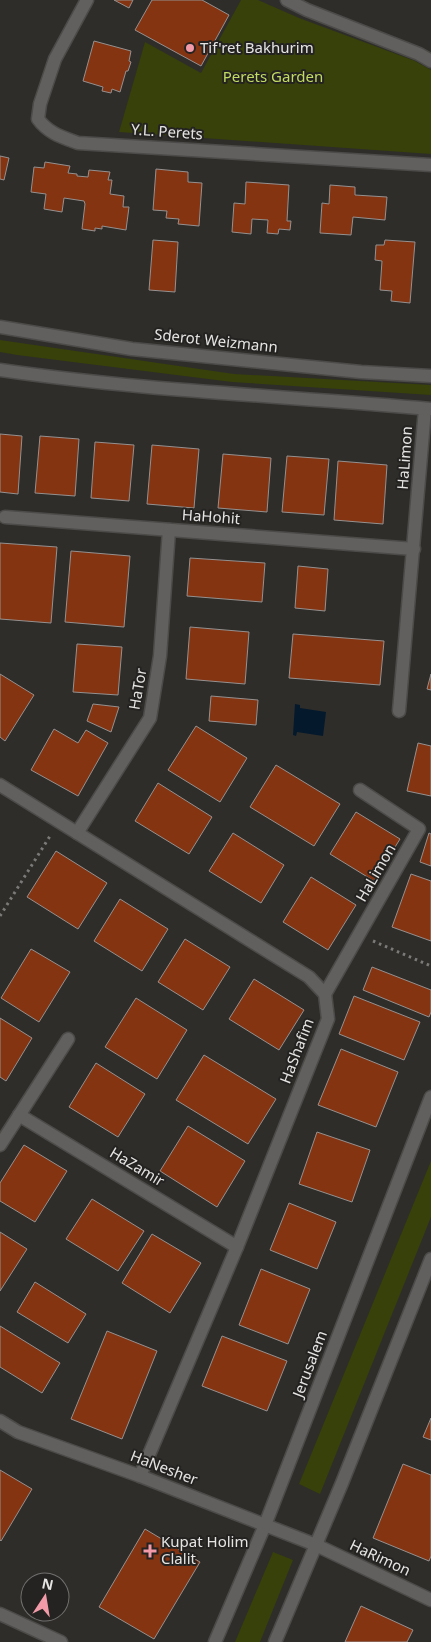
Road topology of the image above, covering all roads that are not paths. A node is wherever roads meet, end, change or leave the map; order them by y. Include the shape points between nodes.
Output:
1 (87, 0) edge
2 (287, 0) edge
3 (431, 61) edge
4 (431, 166) edge
5 (0, 327) edge
6 (0, 370) edge
7 (431, 376) edge
8 (428, 409) edge
9 (418, 510) junction
10 (431, 513) edge
11 (6, 517) dead end
12 (169, 530) junction
13 (414, 549) junction
14 (400, 711) dead end
15 (0, 785) edge
16 (360, 790) dead end
17 (77, 833) junction
18 (326, 994) junction
19 (68, 1039) dead end
20 (431, 1097) edge
21 (19, 1115) junction
22 (0, 1145) edge
23 (237, 1247) junction
24 (431, 1259) edge
25 (0, 1421) edge
26 (140, 1476) junction
27 (265, 1525) junction
28 (316, 1545) junction
29 (431, 1600) edge
30 (0, 1614) edge
31 (61, 1642) edge
32 (215, 1642) edge
33 (275, 1642) edge

1 - 4 street, Y.L. Perets via 55,59 40,104 38,119 45,128 59,136 78,143
2 - 3 street
5 - 7 street, Sderot Weizmann via 132,349
6 - 8 street via 157,387
8 - 9 street, HaLimon
9 - 10 street, HaLimon
9 - 13 street, HaLimon
11 - 12 street, HaHohit
12 - 13 street, HaHohit
12 - 17 street, HaTor via 160,656 150,718
13 - 14 street, HaLimon
15 - 17 street
16 - 18 street, HaLimon via 419,829
17 - 18 street via 309,977
18 - 23 street, HaShafim via 328,1019
19 - 21 street
20 - 27 street, Jerusalem
21 - 22 street
21 - 23 street, HaZamir
23 - 26 street, HaShafim
24 - 28 street
25 - 26 street, HaNesher via 18,1432
26 - 27 street, HaNesher
27 - 28 street, HaNesher
27 - 32 street, Jerusalem
28 - 29 street, HaRimon
28 - 33 street
30 - 31 street

